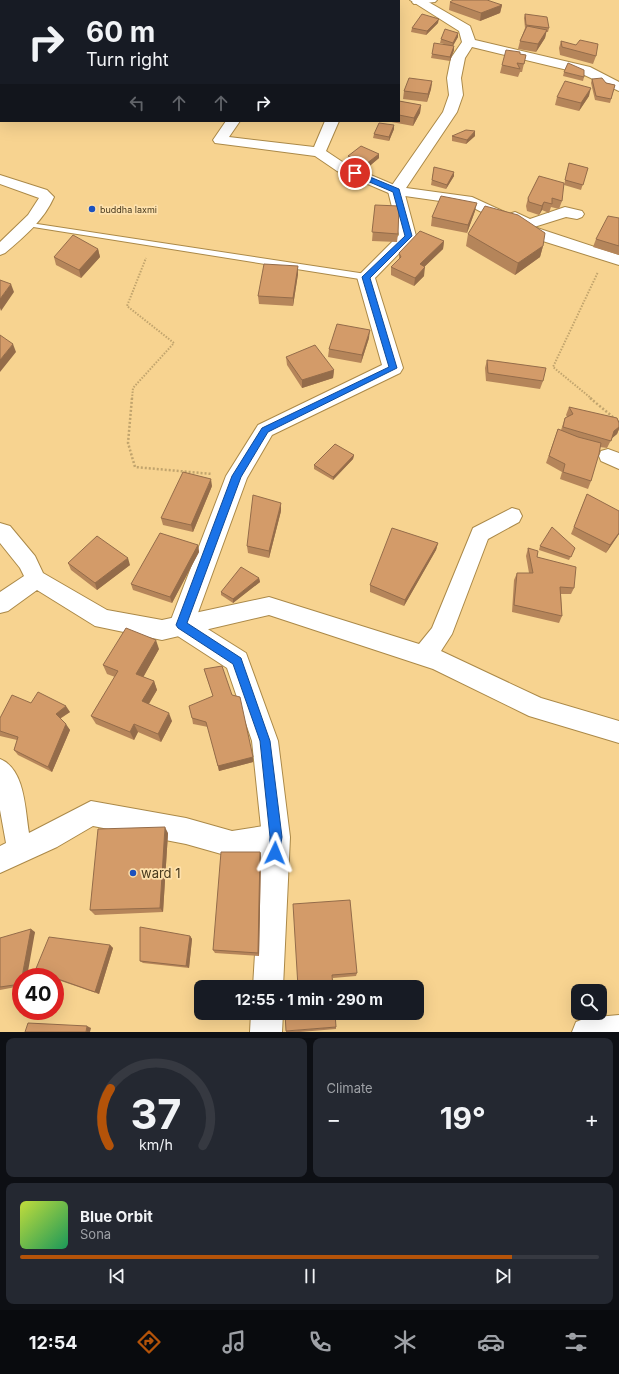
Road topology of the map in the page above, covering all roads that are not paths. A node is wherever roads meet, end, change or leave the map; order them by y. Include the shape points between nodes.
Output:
1 (422, 1) edge
2 (469, 42) junction
3 (619, 87) edge
4 (232, 122) edge
5 (332, 122) edge
6 (319, 152) junction
7 (0, 179) edge
8 (396, 191) junction
9 (472, 201) junction
10 (577, 214) dead end
11 (27, 224) junction
12 (0, 250) edge
13 (612, 258) edge
14 (366, 277) junction
15 (512, 516) dead end
16 (0, 531) edge
17 (36, 579) junction
18 (0, 604) edge
19 (181, 625) junction
20 (423, 655) junction
21 (619, 732) edge
22 (0, 771) edge
23 (276, 837) junction
24 (10, 854) edge
25 (268, 980) edge
26 (266, 1020) edge
27 (619, 1029) edge
28 (266, 1032) edge
29 (586, 1032) edge

1 - 2 street via 465,29
2 - 3 street via 585,70
2 - 8 street via 458,58 454,78 456,95 450,112
4 - 6 street via 220,140
5 - 6 street
6 - 8 street via 342,168
7 - 11 street via 47,197
8 - 9 street
8 - 14 street via 408,236
9 - 10 street via 478,198 529,224 565,212
9 - 13 street via 535,234
11 - 12 street
11 - 14 lane
14 - 19 street via 393,368 265,430 236,476
15 - 20 street via 480,534 441,634
16 - 17 street via 28,562
17 - 18 street
17 - 19 street via 103,619 162,630
19 - 20 street via 270,606
19 - 23 street via 237,661 265,741
20 - 21 street via 537,708
22 - 24 street via 7,781
23 - 24 street via 232,844 186,831 91,813 48,838
23 - 25 street
26 - 28 street
27 - 29 street

